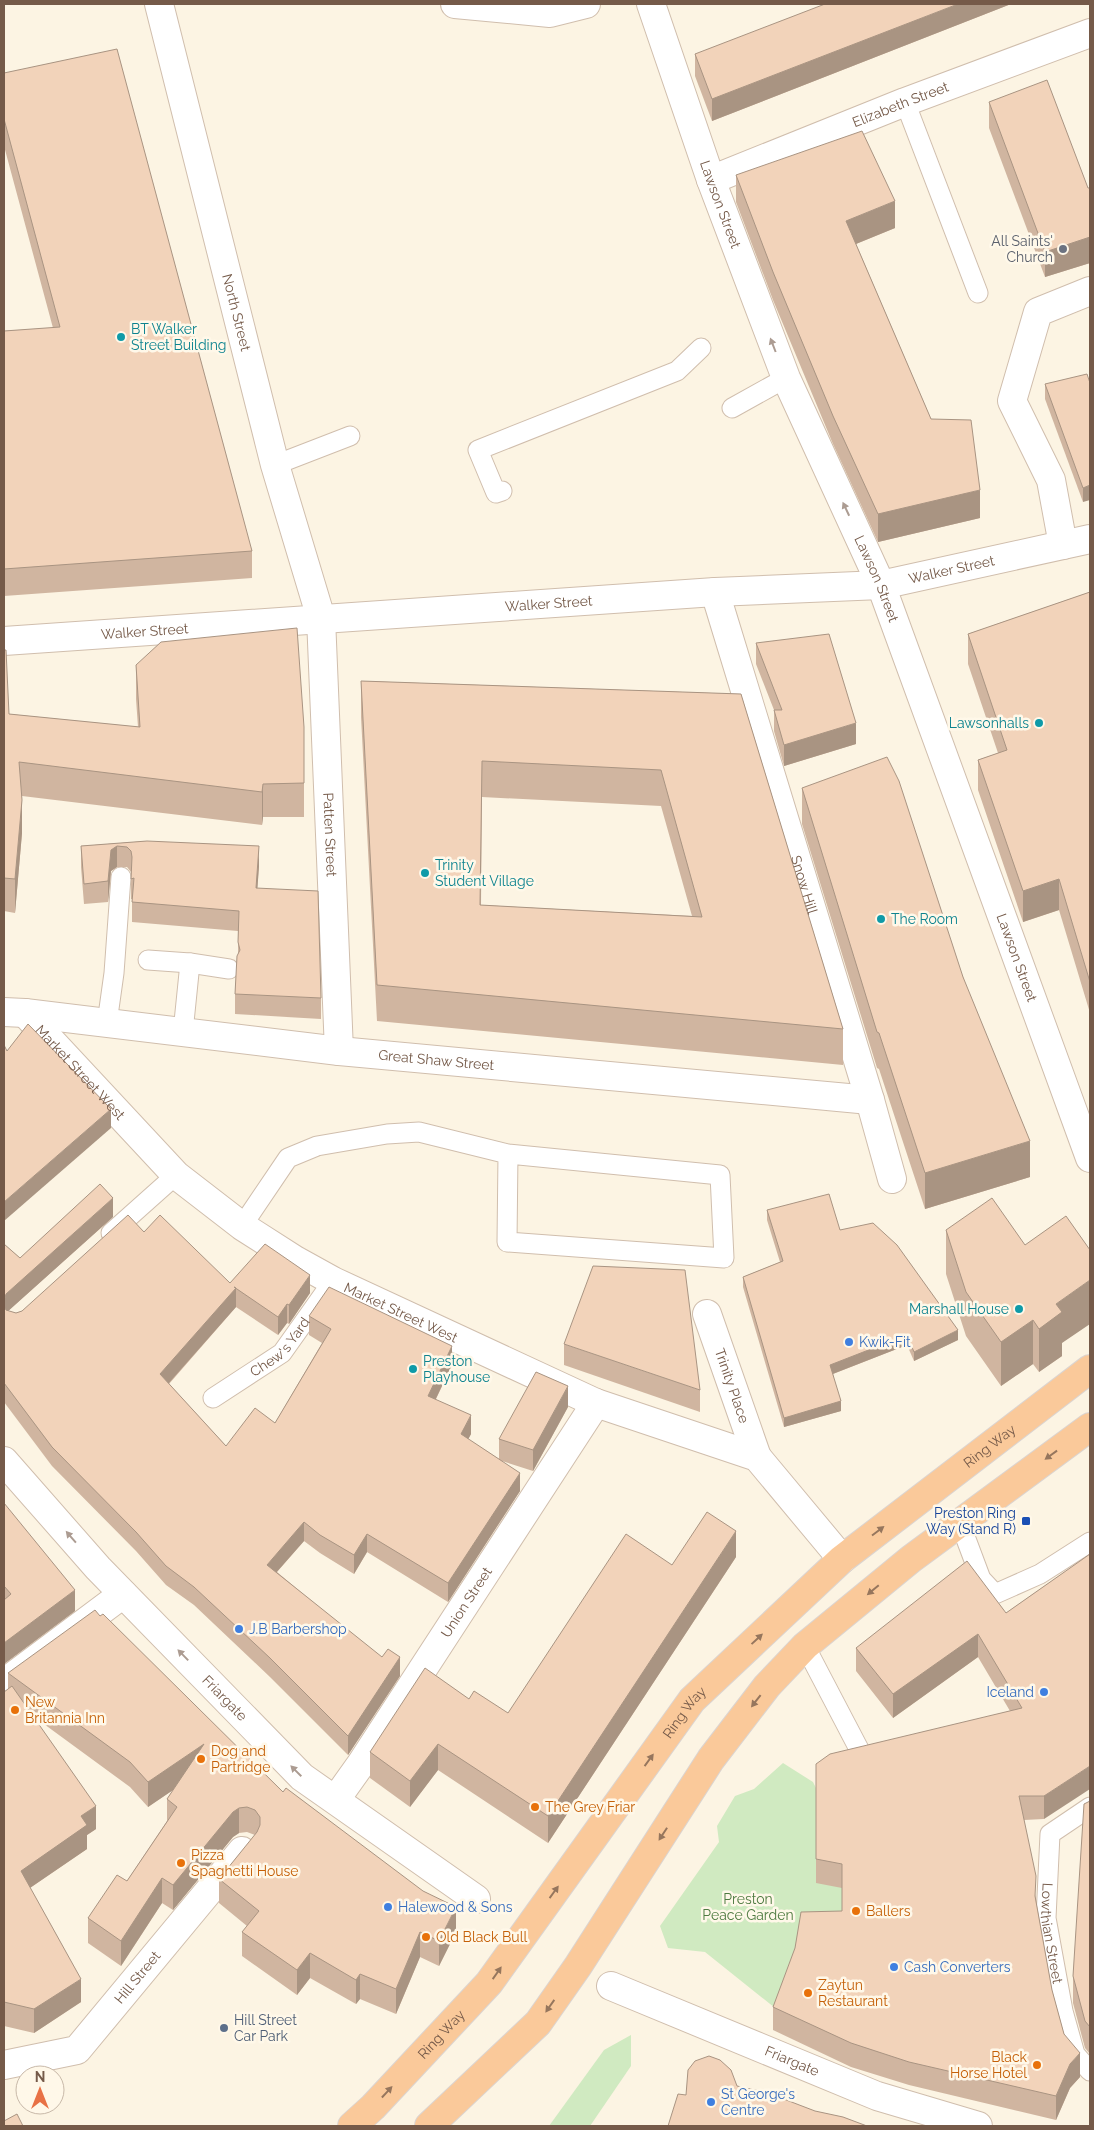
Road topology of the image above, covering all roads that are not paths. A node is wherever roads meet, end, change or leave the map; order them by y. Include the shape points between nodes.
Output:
1 (158, 4) edge
2 (455, 4) edge
3 (586, 4) edge
4 (651, 4) edge
5 (1090, 33) edge
6 (905, 102) junction
7 (711, 180) junction
8 (1090, 291) edge
9 (978, 293) dead end
10 (701, 348) dead end
11 (786, 378) junction
12 (732, 408) dead end
13 (350, 436) dead end
14 (275, 465) junction
15 (502, 491) dead end
16 (1090, 539) edge
17 (1063, 545) junction
18 (881, 585) junction
19 (715, 592) junction
20 (321, 618) junction
21 (4, 641) edge
22 (121, 877) dead end
23 (148, 960) dead end
24 (190, 963) junction
25 (229, 969) dead end
26 (15, 1012) edge
27 (107, 1023) junction
28 (183, 1032) junction
29 (339, 1051) junction
30 (870, 1100) junction
31 (508, 1154) junction
32 (1090, 1158) edge
33 (176, 1175) junction
34 (892, 1178) dead end
35 (242, 1226) junction
36 (95, 1248) edge
37 (333, 1281) junction
38 (707, 1314) dead end
39 (1090, 1369) edge
40 (212, 1398) dead end
41 (596, 1403) junction
42 (1090, 1427) edge
43 (757, 1457) junction
44 (4, 1461) edge
45 (960, 1523) junction
46 (1090, 1542) edge
47 (842, 1558) junction
48 (123, 1594) junction
49 (805, 1646) junction
50 (4, 1683) edge
51 (861, 1753) edge
52 (336, 1799) junction
53 (1090, 1807) edge
54 (246, 1847) edge
55 (476, 1899) dead end
56 (611, 1986) dead end
57 (4, 2065) edge
58 (1090, 2071) edge
59 (352, 2126) edge
60 (429, 2126) edge
61 (978, 2126) edge

1 - 14 street, North Street
2 - 3 street via 550,13
4 - 7 street, Lawson Street
5 - 6 street, Elizabeth Street
6 - 7 street, Elizabeth Street
6 - 9 lane
11 -> 7 street, Lawson Street
8 - 17 street via 1038,312 1012,401 1052,480
10 - 15 lane via 677,371 478,450 496,493
11 - 12 lane
18 -> 11 street, Lawson Street
13 - 14 lane
14 - 20 street, North Street
16 - 17 street, Walker Street
17 - 18 street, Walker Street
18 - 19 street, Walker Street
18 - 32 street, Lawson Street
19 - 20 street, Walker Street
19 - 30 street, Snow Hill
20 - 21 street, Walker Street
20 - 29 street, Patten Street
22 - 27 lane
23 - 24 lane
24 - 25 lane
24 - 28 lane
26 - 27 street, Great Shaw Street
26 - 33 street, Market Street West
27 - 28 street, Great Shaw Street
28 - 29 street, Great Shaw Street
29 - 30 street, Great Shaw Street
30 - 34 street, Snow Hill
31 - 31 lane via 720,1174 724,1258 507,1242
31 - 35 lane via 418,1132 317,1146 288,1158
33 - 35 street, Market Street West
33 - 36 lane
35 - 37 street, Market Street West
37 - 40 lane, Chew's Yard via 282,1353
37 - 41 street, Market Street West
38 - 43 street, Trinity Place
47 -> 39 highway, Ring Way
41 - 43 street, Market Street West
41 - 52 street, Union Street
42 -> 45 highway
43 - 47 street
48 -> 44 street, Friargate
45 - 46 lane via 981,1579 995,1594 1040,1574
45 -> 49 highway via 911,1558
59 -> 47 highway, Ring Way via 490,1983 692,1700
48 - 50 street
52 -> 48 street, Friargate via 302,1777
49 - 51 lane
49 -> 60 highway via 767,1686 711,1759 538,2023
52 - 55 street, Friargate
53 - 58 lane, Lowthian Street via 1050,1834 1046,1918 1070,2037 1075,2054
54 - 57 street, Hill Street via 77,2050
56 - 61 street, Friargate via 877,2096

